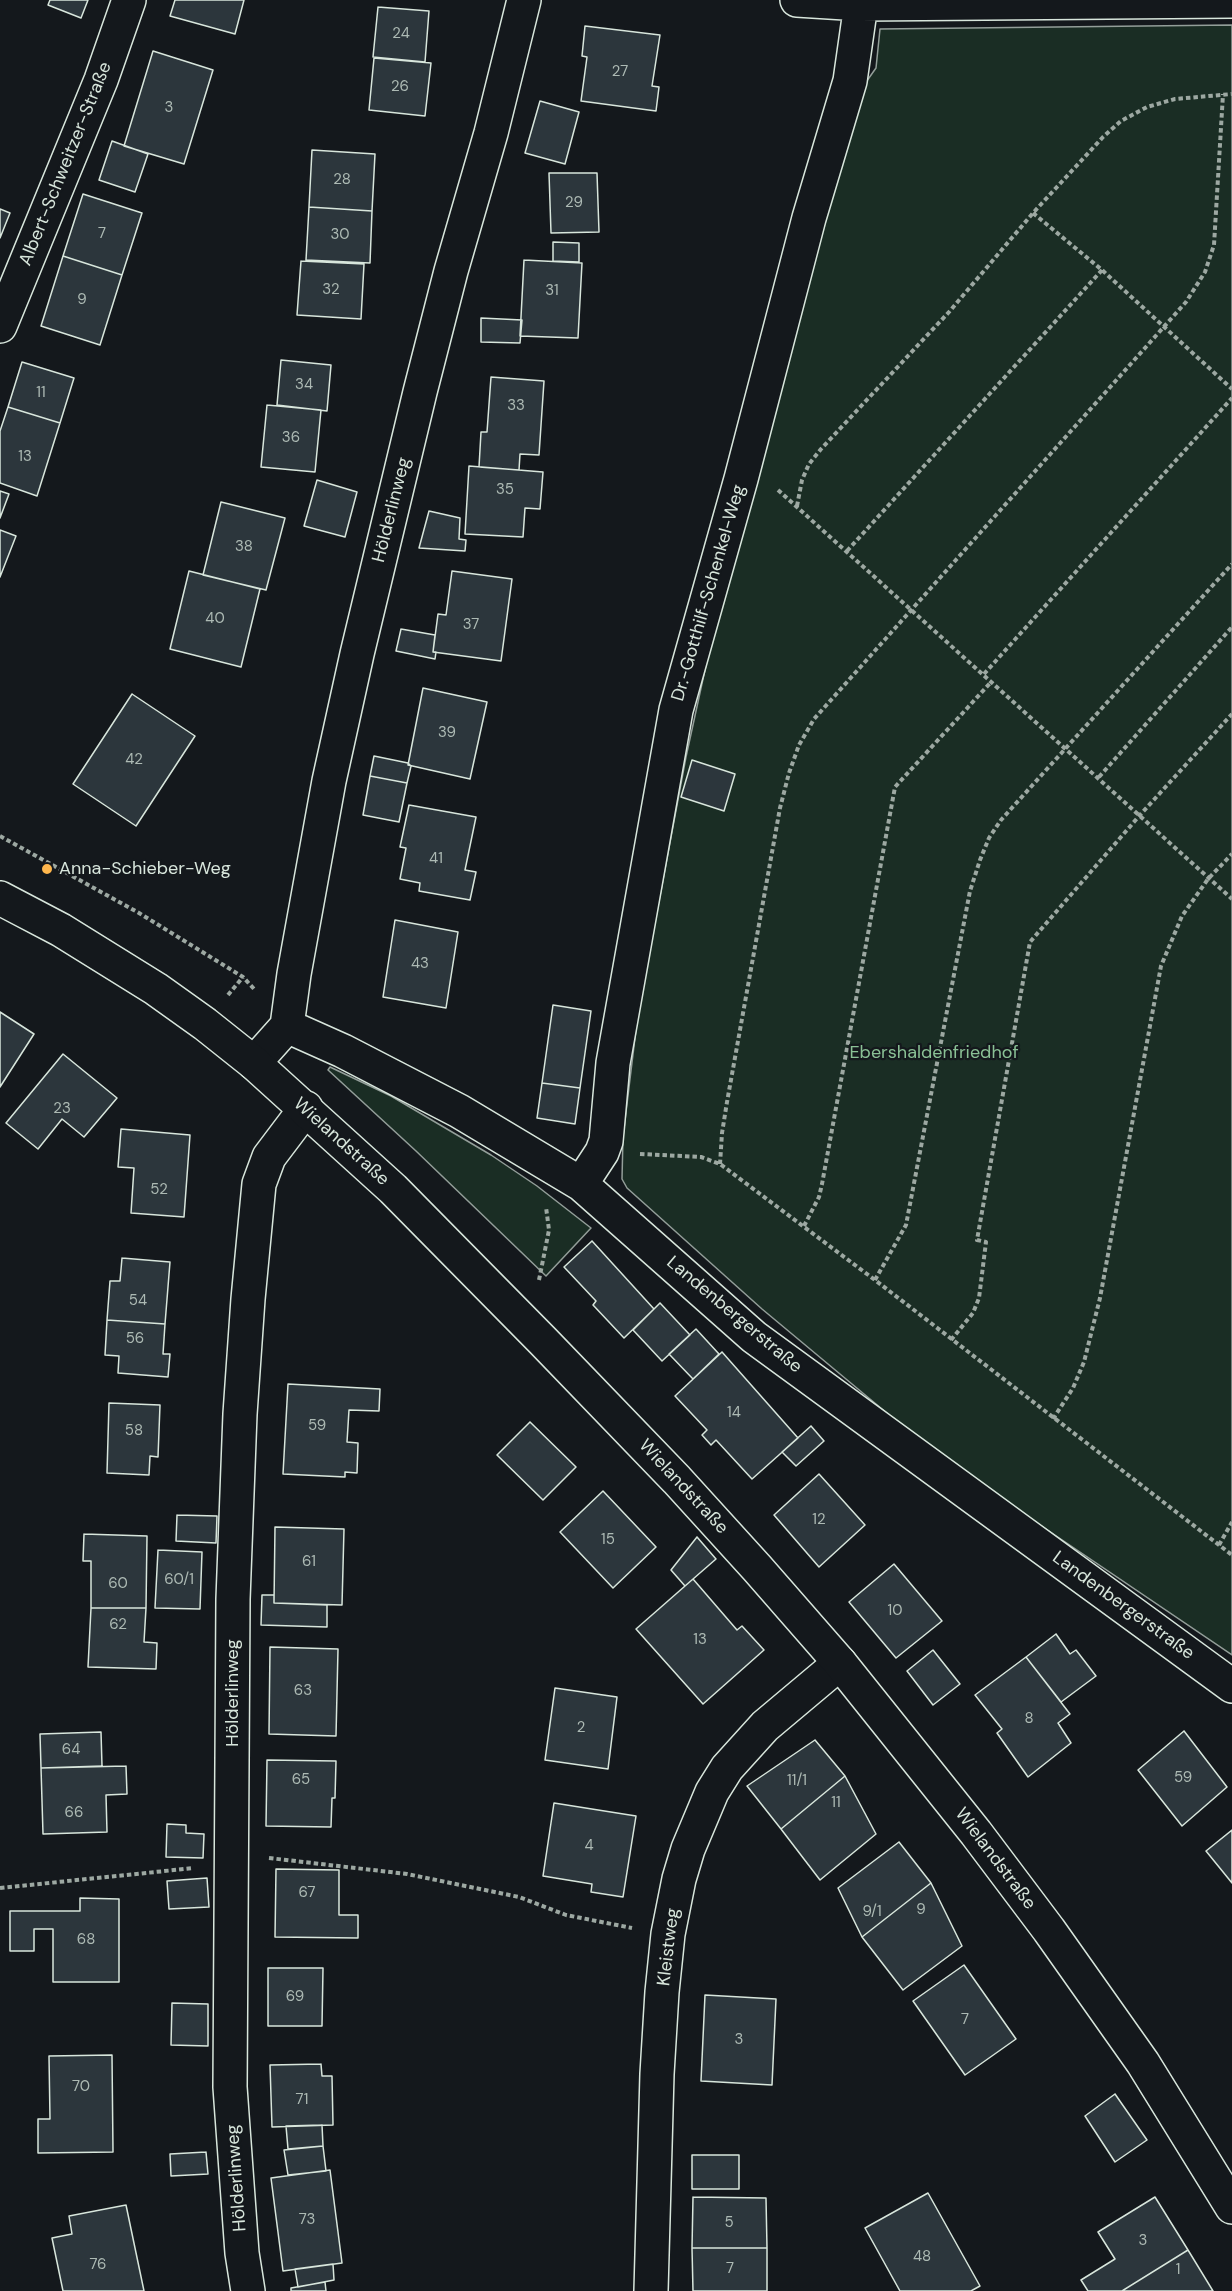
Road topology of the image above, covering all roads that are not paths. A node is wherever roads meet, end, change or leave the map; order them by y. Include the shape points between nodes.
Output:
1 (129, 0) edge
2 (524, 0) edge
3 (797, 0) edge
4 (1190, 0) edge
5 (1232, 1) edge
6 (861, 4) junction
7 (0, 326) edge
8 (0, 898) edge
9 (287, 1026) junction
10 (254, 1063) junction
11 (306, 1108) junction
12 (581, 1184) junction
13 (840, 1663) junction
14 (1232, 1686) edge
15 (1232, 2207) edge
16 (248, 2291) edge
17 (651, 2291) edge

1 - 7 street, Albert-Schweitzer-Straße via 101,80
2 - 9 street, Hölderlinweg via 420,392 357,654 329,781
3 - 6 street
4 - 5 street
4 - 6 street
6 - 12 street, Dr.-Gotthilf-Schenkel-Weg via 850,81 676,710 613,1063 606,1141
8 - 10 street, Wielandstraße via 61,930 156,989
9 - 10 street
9 - 12 street, Landenbergerstraße via 459,1111
10 - 11 street, Wielandstraße
11 - 13 street, Wielandstraße via 393,1189 612,1412
11 - 16 street, Hölderlinweg via 269,1157 259,1184 248,1299 233,1599 230,2087
12 - 14 street, Landenbergerstraße via 754,1337
13 - 15 street, Wielandstraße via 1049,1930 1143,2063
13 - 17 street, Kleistweg via 746,1746 722,1776 688,1849 668,1934 657,2074

